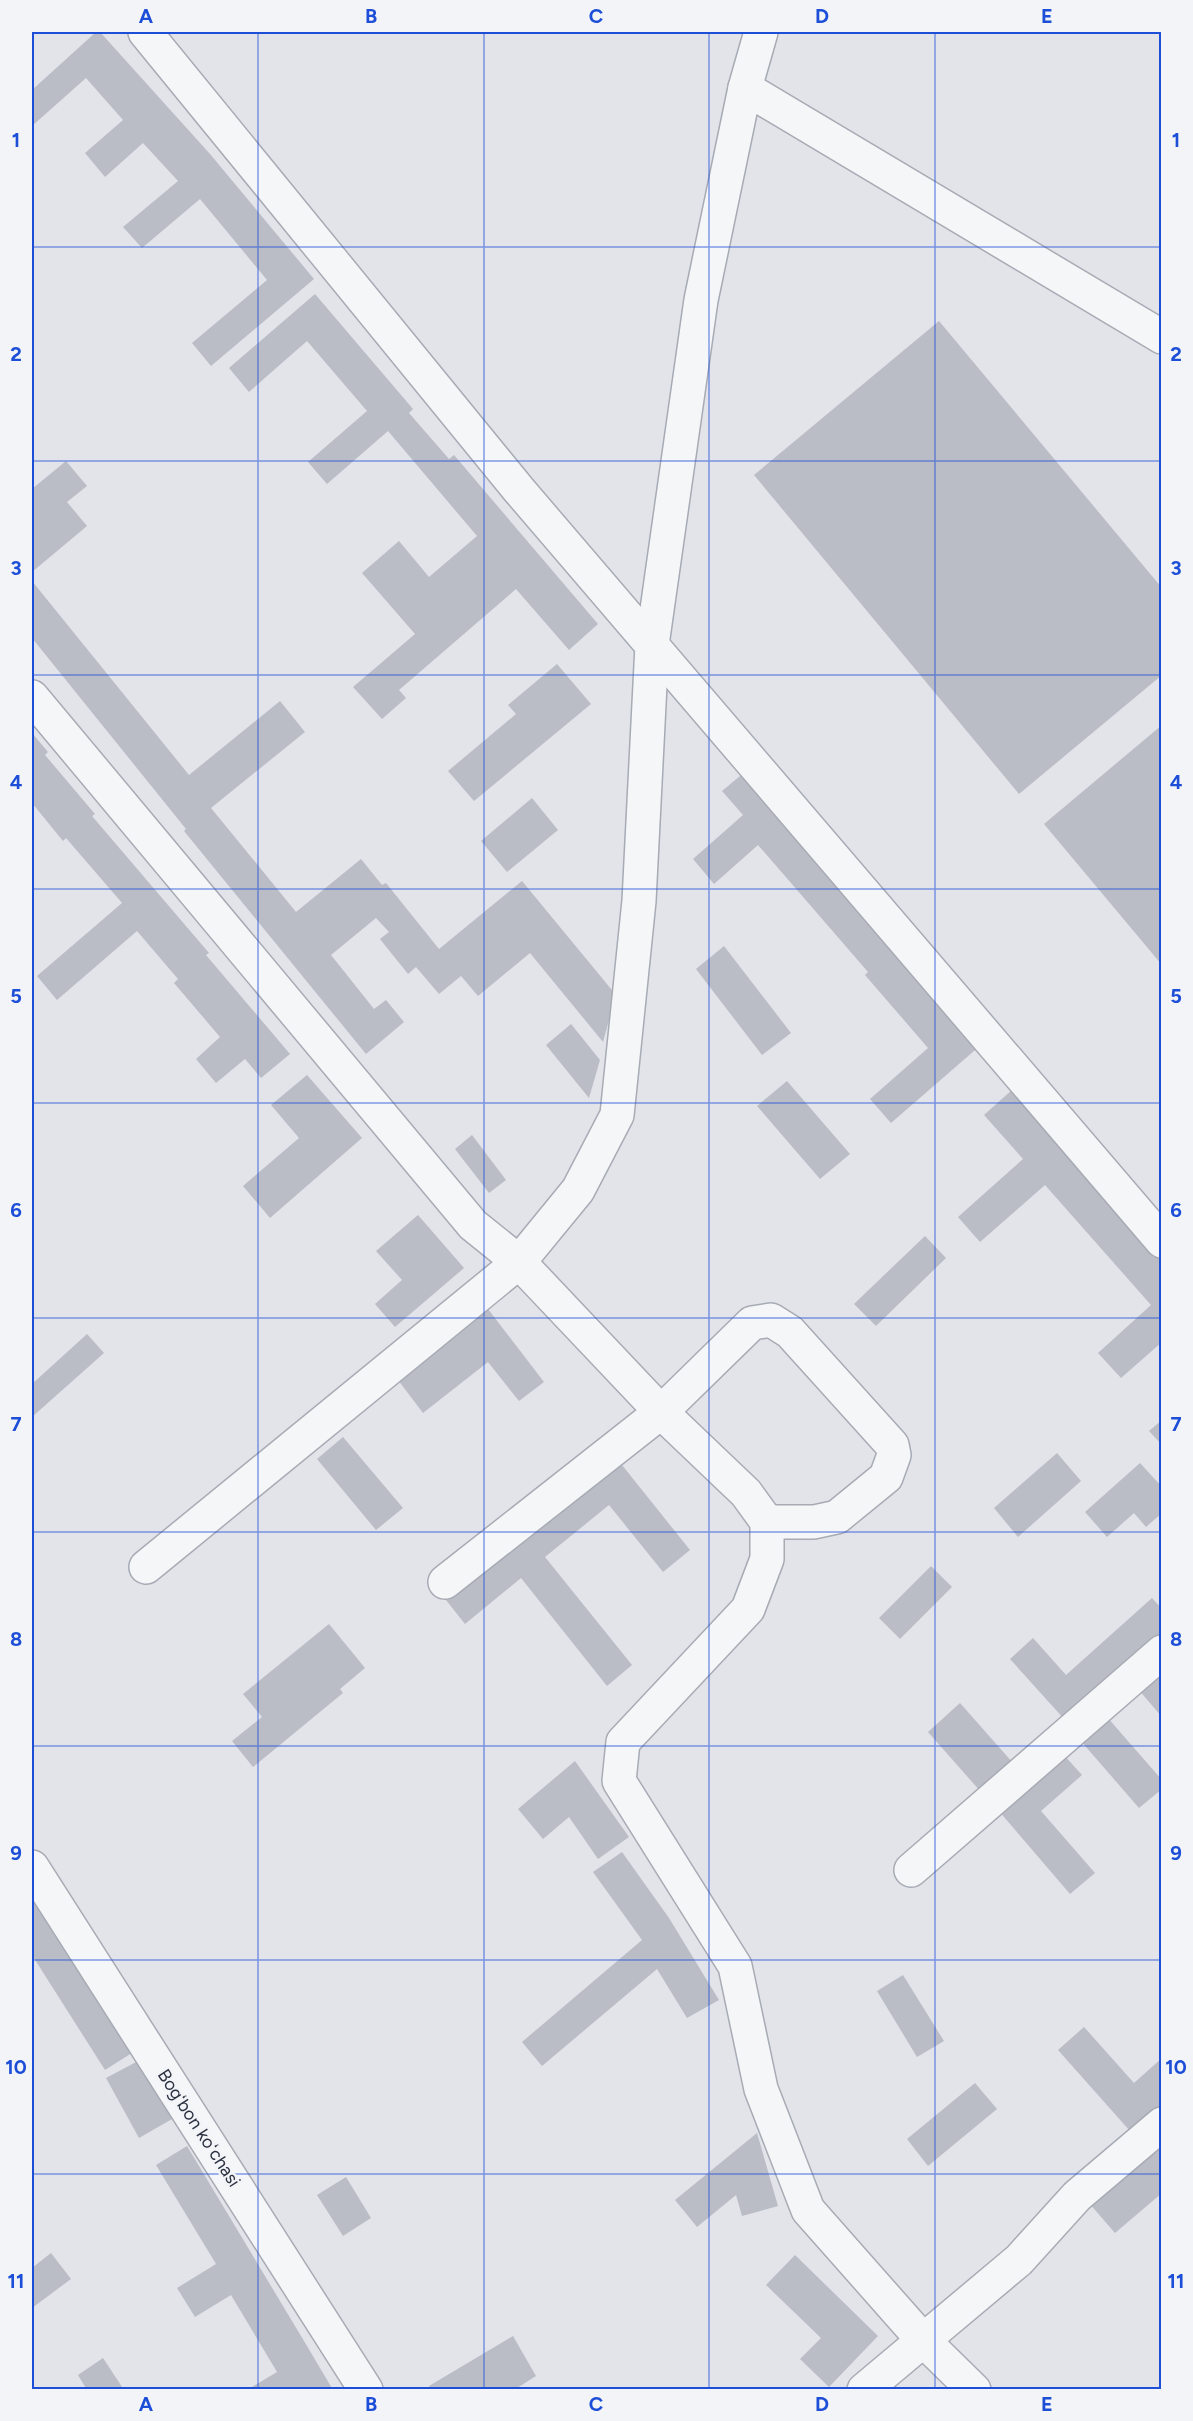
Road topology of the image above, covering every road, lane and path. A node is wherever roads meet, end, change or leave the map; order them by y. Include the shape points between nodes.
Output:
1 (145, 32) edge
2 (761, 32) edge
3 (745, 87) junction
4 (1161, 337) edge
5 (652, 645) junction
6 (32, 697) edge
7 (1161, 1241) edge
8 (519, 1262) junction
9 (661, 1412) junction
10 (767, 1522) junction
11 (146, 1567) dead end
12 (445, 1582) dead end
13 (1161, 1652) edge
14 (32, 1867) edge
15 (910, 1870) dead end
16 (1161, 2124) edge
17 (922, 2339) junction
18 (366, 2390) edge
19 (864, 2390) edge
20 (975, 2390) edge

1 - 5 street via 519,490
2 - 3 street
3 - 4 street
3 - 5 street via 701,300
5 - 7 street
5 - 8 street via 639,901 617,1115 578,1191
6 - 8 street via 473,1225
8 - 9 street
8 - 11 street
9 - 10 street via 746,1493
9 - 10 street via 752,1323 771,1320 790,1332 892,1445 894,1455 886,1477 837,1517 814,1522
9 - 12 street
10 - 17 street via 767,1559 748,1609 623,1742 619,1781 735,1966 761,2089 807,2210
13 - 15 street
14 - 18 street, Bogʻbon koʻchasi
16 - 17 street via 1077,2196 1019,2260
17 - 19 street
17 - 20 street

